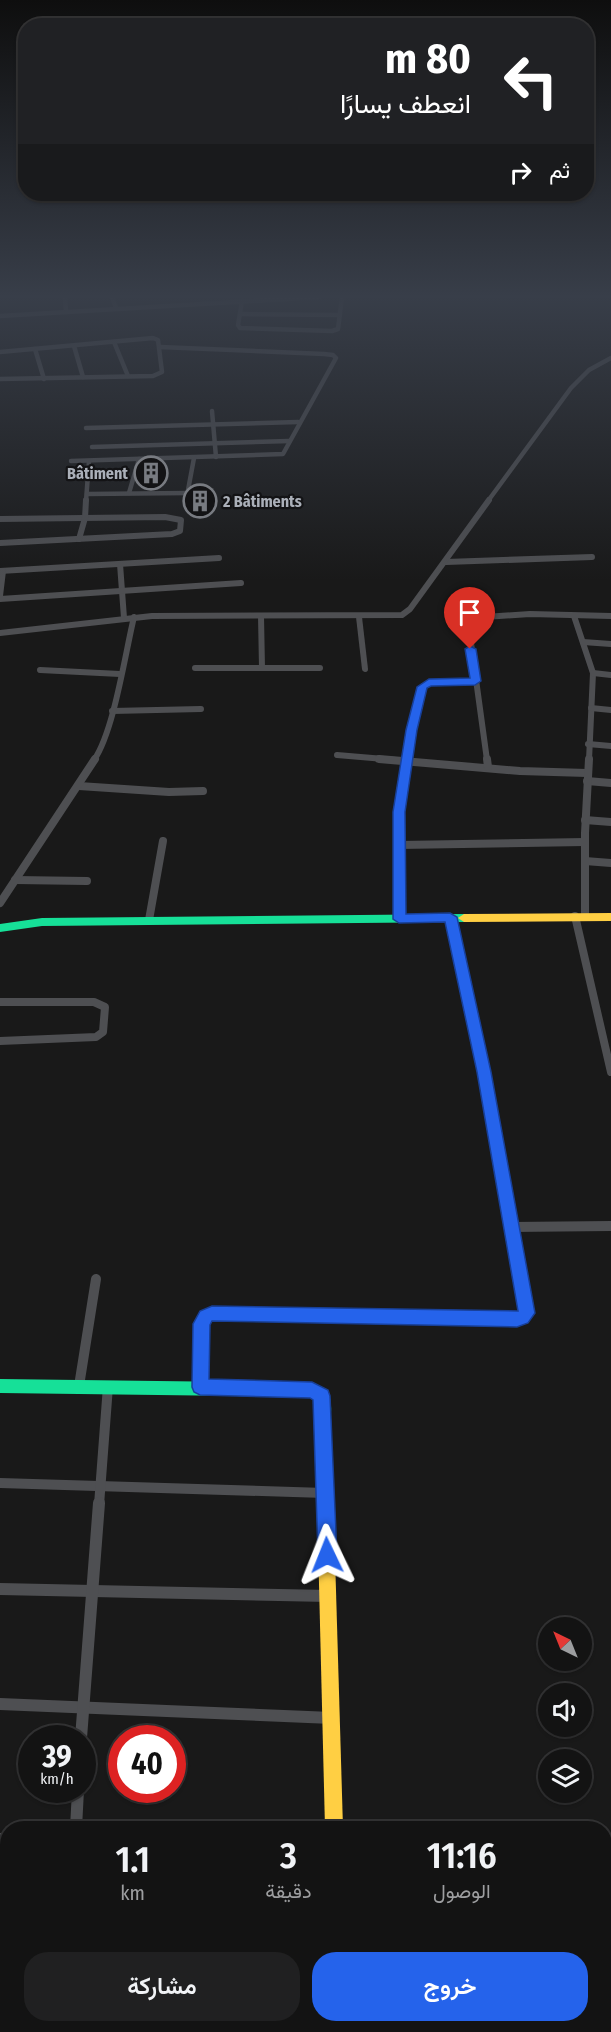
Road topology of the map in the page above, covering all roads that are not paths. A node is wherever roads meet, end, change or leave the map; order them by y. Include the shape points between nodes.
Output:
1 (316, 392) edge
2 (568, 392) edge
3 (212, 411) dead end
4 (298, 422) junction
5 (215, 424) junction
6 (86, 428) dead end
7 (289, 441) junction
8 (215, 444) junction
9 (92, 447) dead end
10 (194, 458) junction
11 (216, 458) junction
12 (139, 459) junction
13 (71, 461) dead end
14 (89, 461) junction
15 (188, 493) junction
16 (87, 494) junction
17 (129, 494) junction
18 (186, 502) dead end
19 (85, 518) junction
20 (0, 519) edge
21 (79, 539) junction
22 (0, 543) edge
23 (592, 557) dead end
24 (219, 558) dead end
25 (446, 562) junction
26 (120, 564) junction
27 (1, 571) edge
28 (242, 583) dead end
29 (122, 591) junction
30 (0, 597) edge
31 (574, 615) junction
32 (261, 616) junction
33 (359, 616) junction
34 (611, 616) edge
35 (134, 617) junction
36 (124, 618) junction
37 (0, 633) edge
38 (583, 642) junction
39 (611, 644) edge
40 (195, 668) dead end
41 (262, 668) junction
42 (320, 668) dead end
43 (366, 669) dead end
44 (40, 670) dead end
45 (593, 673) junction
46 (120, 674) junction
47 (611, 675) edge
48 (475, 681) junction
49 (591, 708) junction
50 (201, 709) dead end
51 (611, 710) edge
52 (112, 711) junction
53 (588, 744) junction
54 (611, 746) edge
55 (337, 755) dead end
56 (408, 761) junction
57 (488, 767) junction
58 (587, 777) junction
59 (611, 783) edge
60 (79, 786) junction
61 (203, 791) dead end
62 (585, 820) junction
63 (611, 822) edge
64 (163, 841) dead end
65 (585, 842) junction
66 (399, 845) junction
67 (585, 861) junction
68 (611, 863) edge
69 (15, 880) junction
70 (87, 881) dead end
71 (0, 903) edge
72 (580, 916) junction
73 (450, 917) junction
74 (611, 917) edge
75 (399, 919) junction
76 (149, 920) junction
77 (0, 928) edge
78 (0, 1002) edge
79 (0, 1041) edge
80 (611, 1072) edge
81 (611, 1226) edge
82 (511, 1227) junction
83 (96, 1279) dead end
84 (0, 1386) edge
85 (79, 1386) junction
86 (108, 1386) junction
87 (200, 1387) junction
88 (0, 1483) edge
89 (100, 1484) junction
90 (325, 1494) junction
91 (0, 1590) edge
92 (91, 1590) junction
93 (329, 1596) junction
94 (0, 1704) edge
95 (83, 1708) junction
96 (332, 1718) junction
97 (82, 1725) edge
98 (77, 1803) edge
99 (76, 1821) edge
100 (334, 1821) edge

1 - 4 street
2 - 25 street
3 - 5 street
4 - 5 street
4 - 7 street
5 - 6 street
5 - 8 street
7 - 8 street
7 - 11 street via 280,454
8 - 9 street
8 - 11 street
10 - 11 street
10 - 12 street
10 - 15 street
12 - 14 street
12 - 17 street
13 - 14 street
14 - 16 street
15 - 17 street
15 - 18 street
16 - 17 street
16 - 19 street
19 - 20 street
19 - 21 street
19 - 21 street via 181,520 180,531 168,535
21 - 22 street
23 - 25 street
24 - 26 street
25 - 33 street via 406,613
26 - 27 street
26 - 29 street
27 - 30 street
28 - 29 street
29 - 30 street
29 - 36 street
31 - 34 street
31 - 38 street
31 - 48 street via 470,618
32 - 33 street
32 - 35 street
32 - 41 street
33 - 43 street
35 - 36 street
35 - 46 street
36 - 37 street
38 - 39 street
38 - 45 street
40 - 41 street
41 - 42 street
44 - 46 street
45 - 47 street
45 - 49 street
46 - 52 street
48 - 56 street via 425,684 411,730
48 - 57 street
49 - 51 street
49 - 53 street
50 - 52 street
52 - 60 street via 99,753
53 - 54 street
53 - 58 street
55 - 56 street
56 - 57 street
56 - 66 street via 399,812
57 - 58 street
58 - 59 street
58 - 62 street
60 - 61 street
60 - 69 street
62 - 63 street
62 - 65 street
64 - 76 street
65 - 66 street
65 - 67 street
66 - 75 street
67 - 68 street
67 - 72 street
69 - 70 street
69 - 71 street
72 - 73 street
72 - 74 street
72 - 80 street
73 - 75 street
73 - 82 street via 484,1072
75 - 76 street
76 - 77 street via 42,922
78 - 79 street via 94,1002 105,1007 103,1032 96,1037
81 - 82 street
82 - 87 street via 527,1313 522,1318 212,1314 202,1324
83 - 85 street
84 - 85 street
85 - 86 street
86 - 87 street
86 - 89 street
87 - 90 street via 318,1392 323,1401
88 - 89 street
89 - 90 street
89 - 92 street
90 - 93 street
91 - 92 street
92 - 93 street
92 - 95 street
93 - 96 street
94 - 95 street
95 - 96 street
95 - 97 street
96 - 100 street
98 - 99 street

